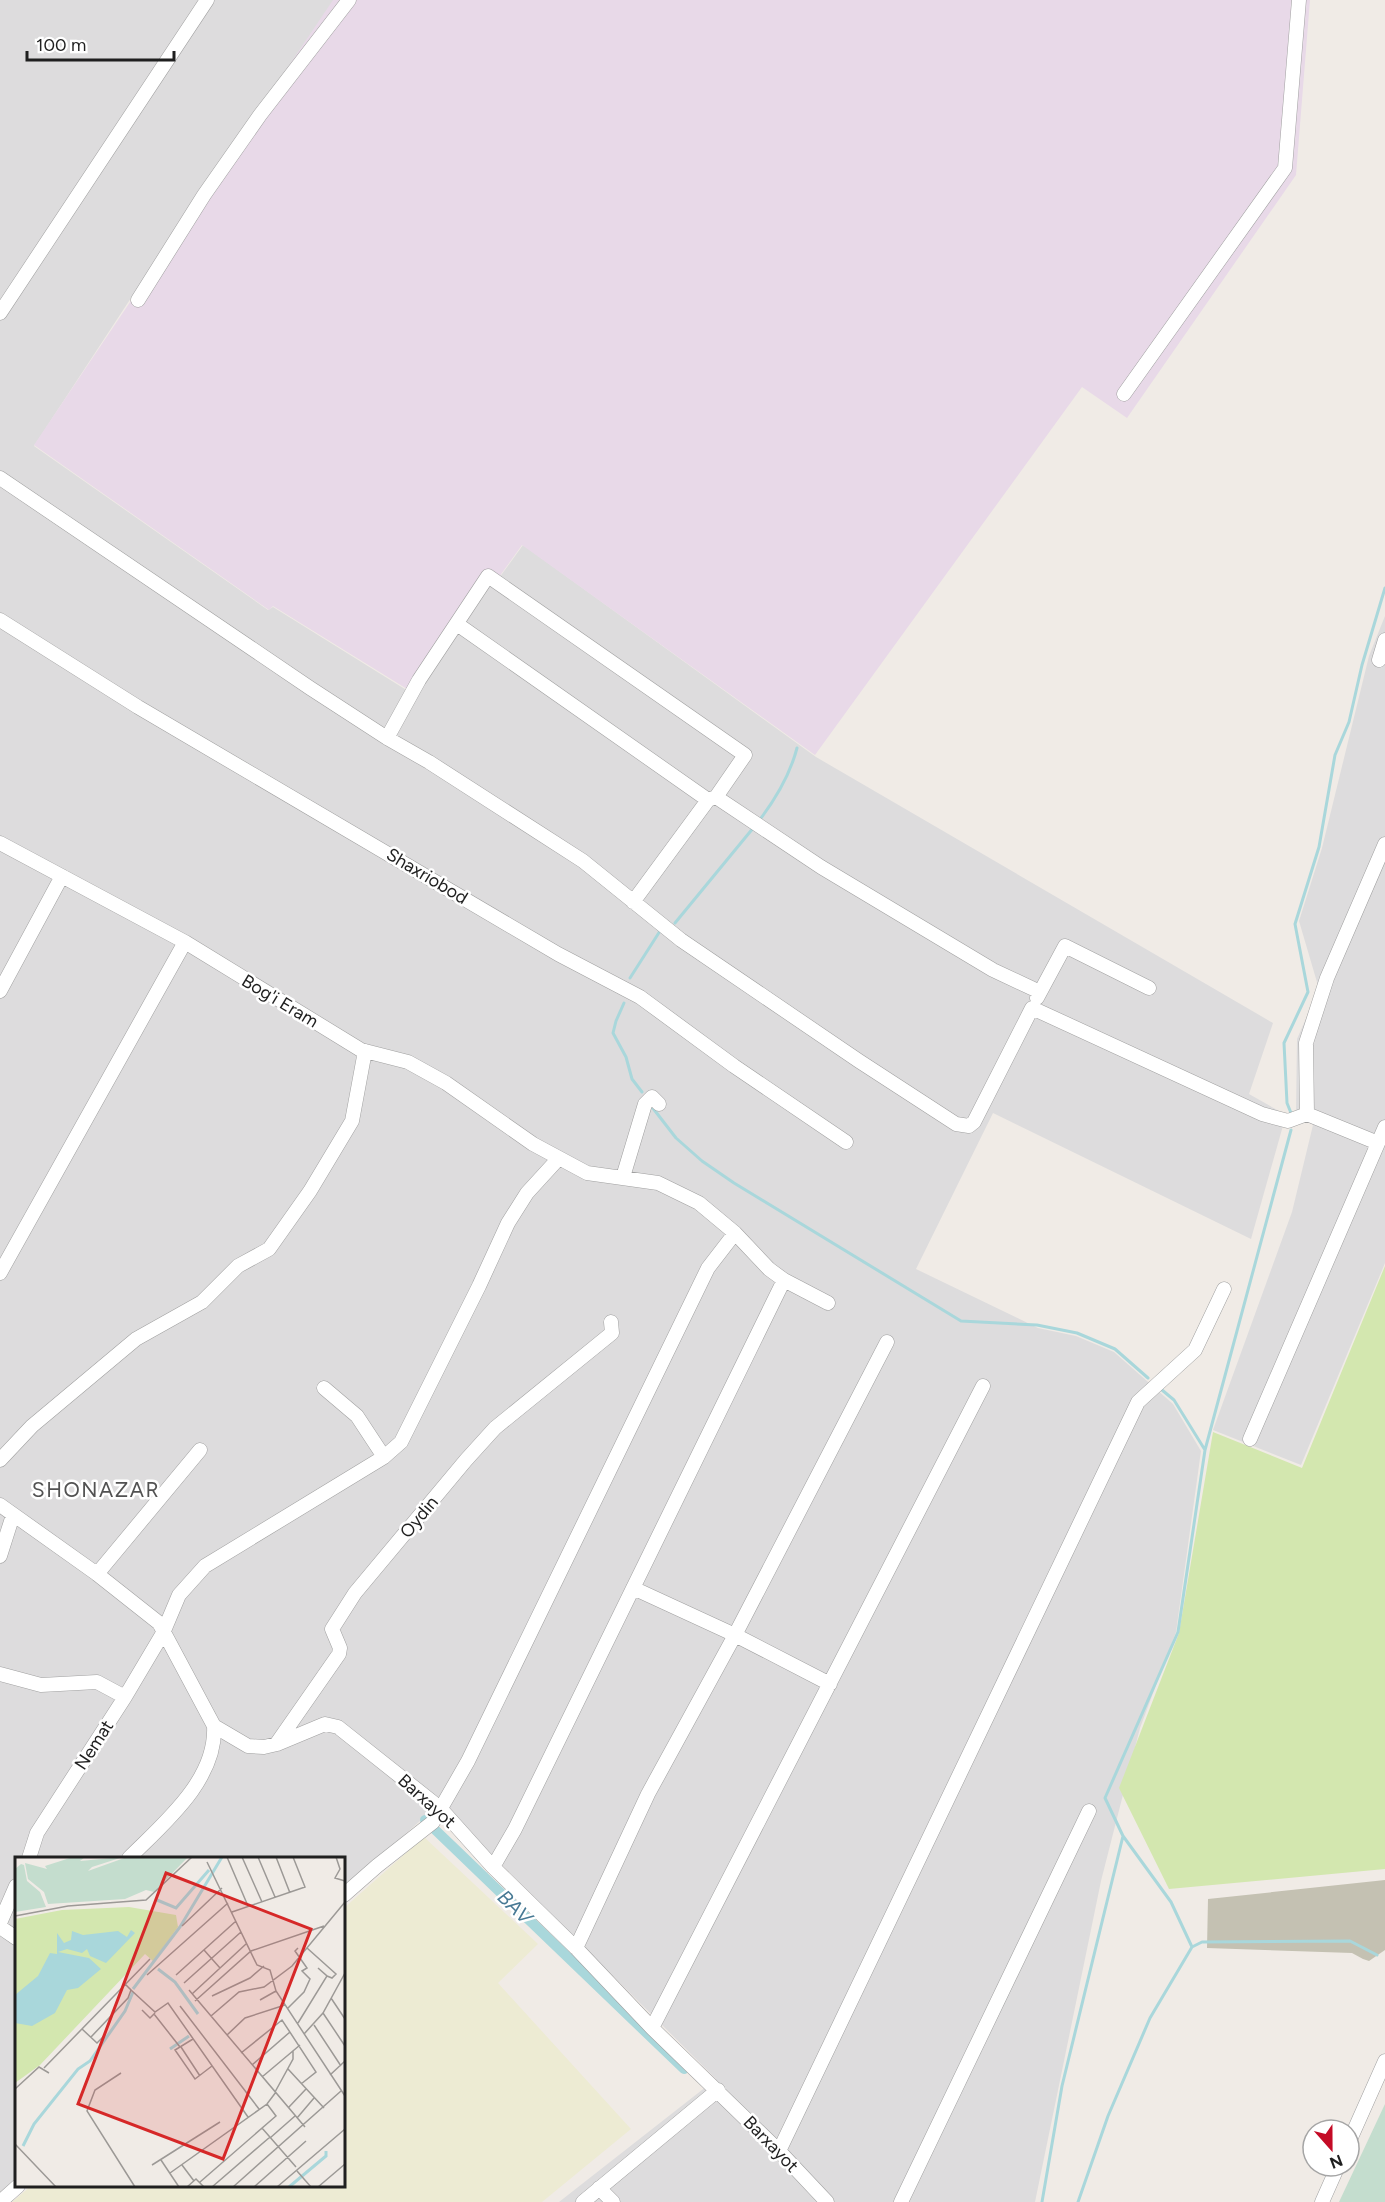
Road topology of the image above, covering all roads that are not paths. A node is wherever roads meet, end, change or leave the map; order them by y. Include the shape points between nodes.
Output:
1 (207, 0) edge
2 (349, 0) edge
3 (1299, 0) edge
4 (138, 300) dead end
5 (0, 312) edge
6 (1124, 394) dead end
7 (0, 478) edge
8 (0, 620) edge
9 (457, 624) junction
10 (1385, 640) edge
11 (1379, 660) dead end
12 (387, 738) junction
13 (712, 798) junction
14 (0, 843) edge
15 (1385, 844) edge
16 (62, 876) junction
17 (633, 902) junction
18 (185, 942) junction
19 (1149, 988) dead end
20 (0, 991) edge
21 (1040, 992) junction
22 (1032, 1008) junction
23 (365, 1051) junction
24 (659, 1104) dead end
25 (1307, 1114) junction
26 (1385, 1127) edge
27 (846, 1142) dead end
28 (1378, 1143) junction
29 (559, 1158) junction
30 (623, 1177) junction
31 (735, 1233) junction
32 (0, 1273) edge
33 (784, 1280) junction
34 (1224, 1289) dead end
35 (828, 1303) dead end
36 (611, 1322) dead end
37 (887, 1342) dead end
38 (983, 1386) dead end
39 (324, 1388) dead end
40 (1251, 1439) dead end
41 (200, 1450) dead end
42 (384, 1457) junction
43 (0, 1460) edge
44 (0, 1505) edge
45 (13, 1515) junction
46 (0, 1556) edge
47 (97, 1574) junction
48 (633, 1588) junction
49 (163, 1633) junction
50 (735, 1635) junction
51 (0, 1674) edge
52 (830, 1684) junction
53 (125, 1697) junction
54 (214, 1726) junction
55 (277, 1744) junction
56 (440, 1808) junction
57 (1089, 1811) dead end
58 (29, 1857) edge
59 (130, 1857) edge
60 (493, 1867) junction
61 (15, 1888) edge
62 (345, 1894) edge
63 (0, 1923) edge
64 (0, 1928) edge
65 (15, 1937) edge
66 (576, 1948) junction
67 (652, 2028) junction
68 (1385, 2061) edge
69 (718, 2090) junction
70 (1360, 2118) edge
71 (779, 2151) junction
72 (1333, 2178) edge
73 (17, 2187) edge
74 (599, 2188) junction
75 (0, 2202) edge
76 (583, 2202) edge
77 (613, 2202) edge
78 (827, 2202) edge
79 (901, 2202) edge
80 (1322, 2202) edge

1 - 5 street
2 - 4 street via 260,115
3 - 6 street via 1285,168
7 - 12 street
8 - 27 street, Shaxriobod via 138,707 558,954 640,997
9 - 12 street via 419,680
9 - 13 street
9 - 13 street via 488,576 745,755
10 - 11 street
12 - 17 street via 583,861
13 - 17 street
13 - 21 street via 993,970
14 - 16 street, Bog'i Eram
15 - 25 street via 1327,978 1306,1042
16 - 18 street, Bog'i Eram
16 - 20 street
17 - 22 street via 681,940 961,1126 974,1122
18 - 23 street, Bog'i Eram
18 - 32 street
19 - 21 street via 1065,946
21 - 22 street
22 - 25 street via 1262,1114 1288,1122
23 - 29 street, Bog'i Eram via 408,1062
23 - 43 street via 352,1121 269,1249 238,1266 202,1302 136,1339 32,1426
24 - 30 street via 652,1097 645,1104
25 - 28 street
26 - 28 street
28 - 40 street
29 - 30 street, Bog'i Eram via 587,1173
29 - 42 street, Nemat via 527,1193 508,1223 401,1442
30 - 31 street, Bog'i Eram via 658,1184 699,1203
31 - 33 street, Bog'i Eram
31 - 56 street via 708,1268 468,1761
33 - 35 street, Bog'i Eram
33 - 48 street
34 - 71 street via 1195,1350 1138,1402
36 - 55 street, Oydin via 612,1333 495,1428 356,1593 332,1629 339,1654
37 - 50 street
38 - 52 street
39 - 42 street via 357,1416
41 - 47 street
42 - 49 street, Nemat via 205,1566 179,1595
44 - 45 street
45 - 46 street
45 - 47 street
47 - 49 street via 159,1623
48 - 50 street
48 - 60 street
49 - 53 street, Nemat
49 - 54 street
50 - 52 street
50 - 66 street via 648,1794
51 - 53 street via 41,1685 96,1682
52 - 67 street
53 - 58 street, Nemat via 37,1833
54 - 55 street, Barxayot via 248,1746
54 - 59 street via 210,1757 187,1798
55 - 56 street, Barxayot via 326,1724 338,1727
56 - 60 street, Barxayot
56 - 62 street via 429,1826
57 - 79 street
60 - 66 street, Barxayot
61 - 63 street
64 - 65 street
66 - 67 street, Barxayot
67 - 69 street, Barxayot
68 - 70 street
69 - 71 street, Barxayot
69 - 74 street
71 - 78 street, Barxayot
72 - 80 street
73 - 75 street
74 - 76 street
74 - 77 street

